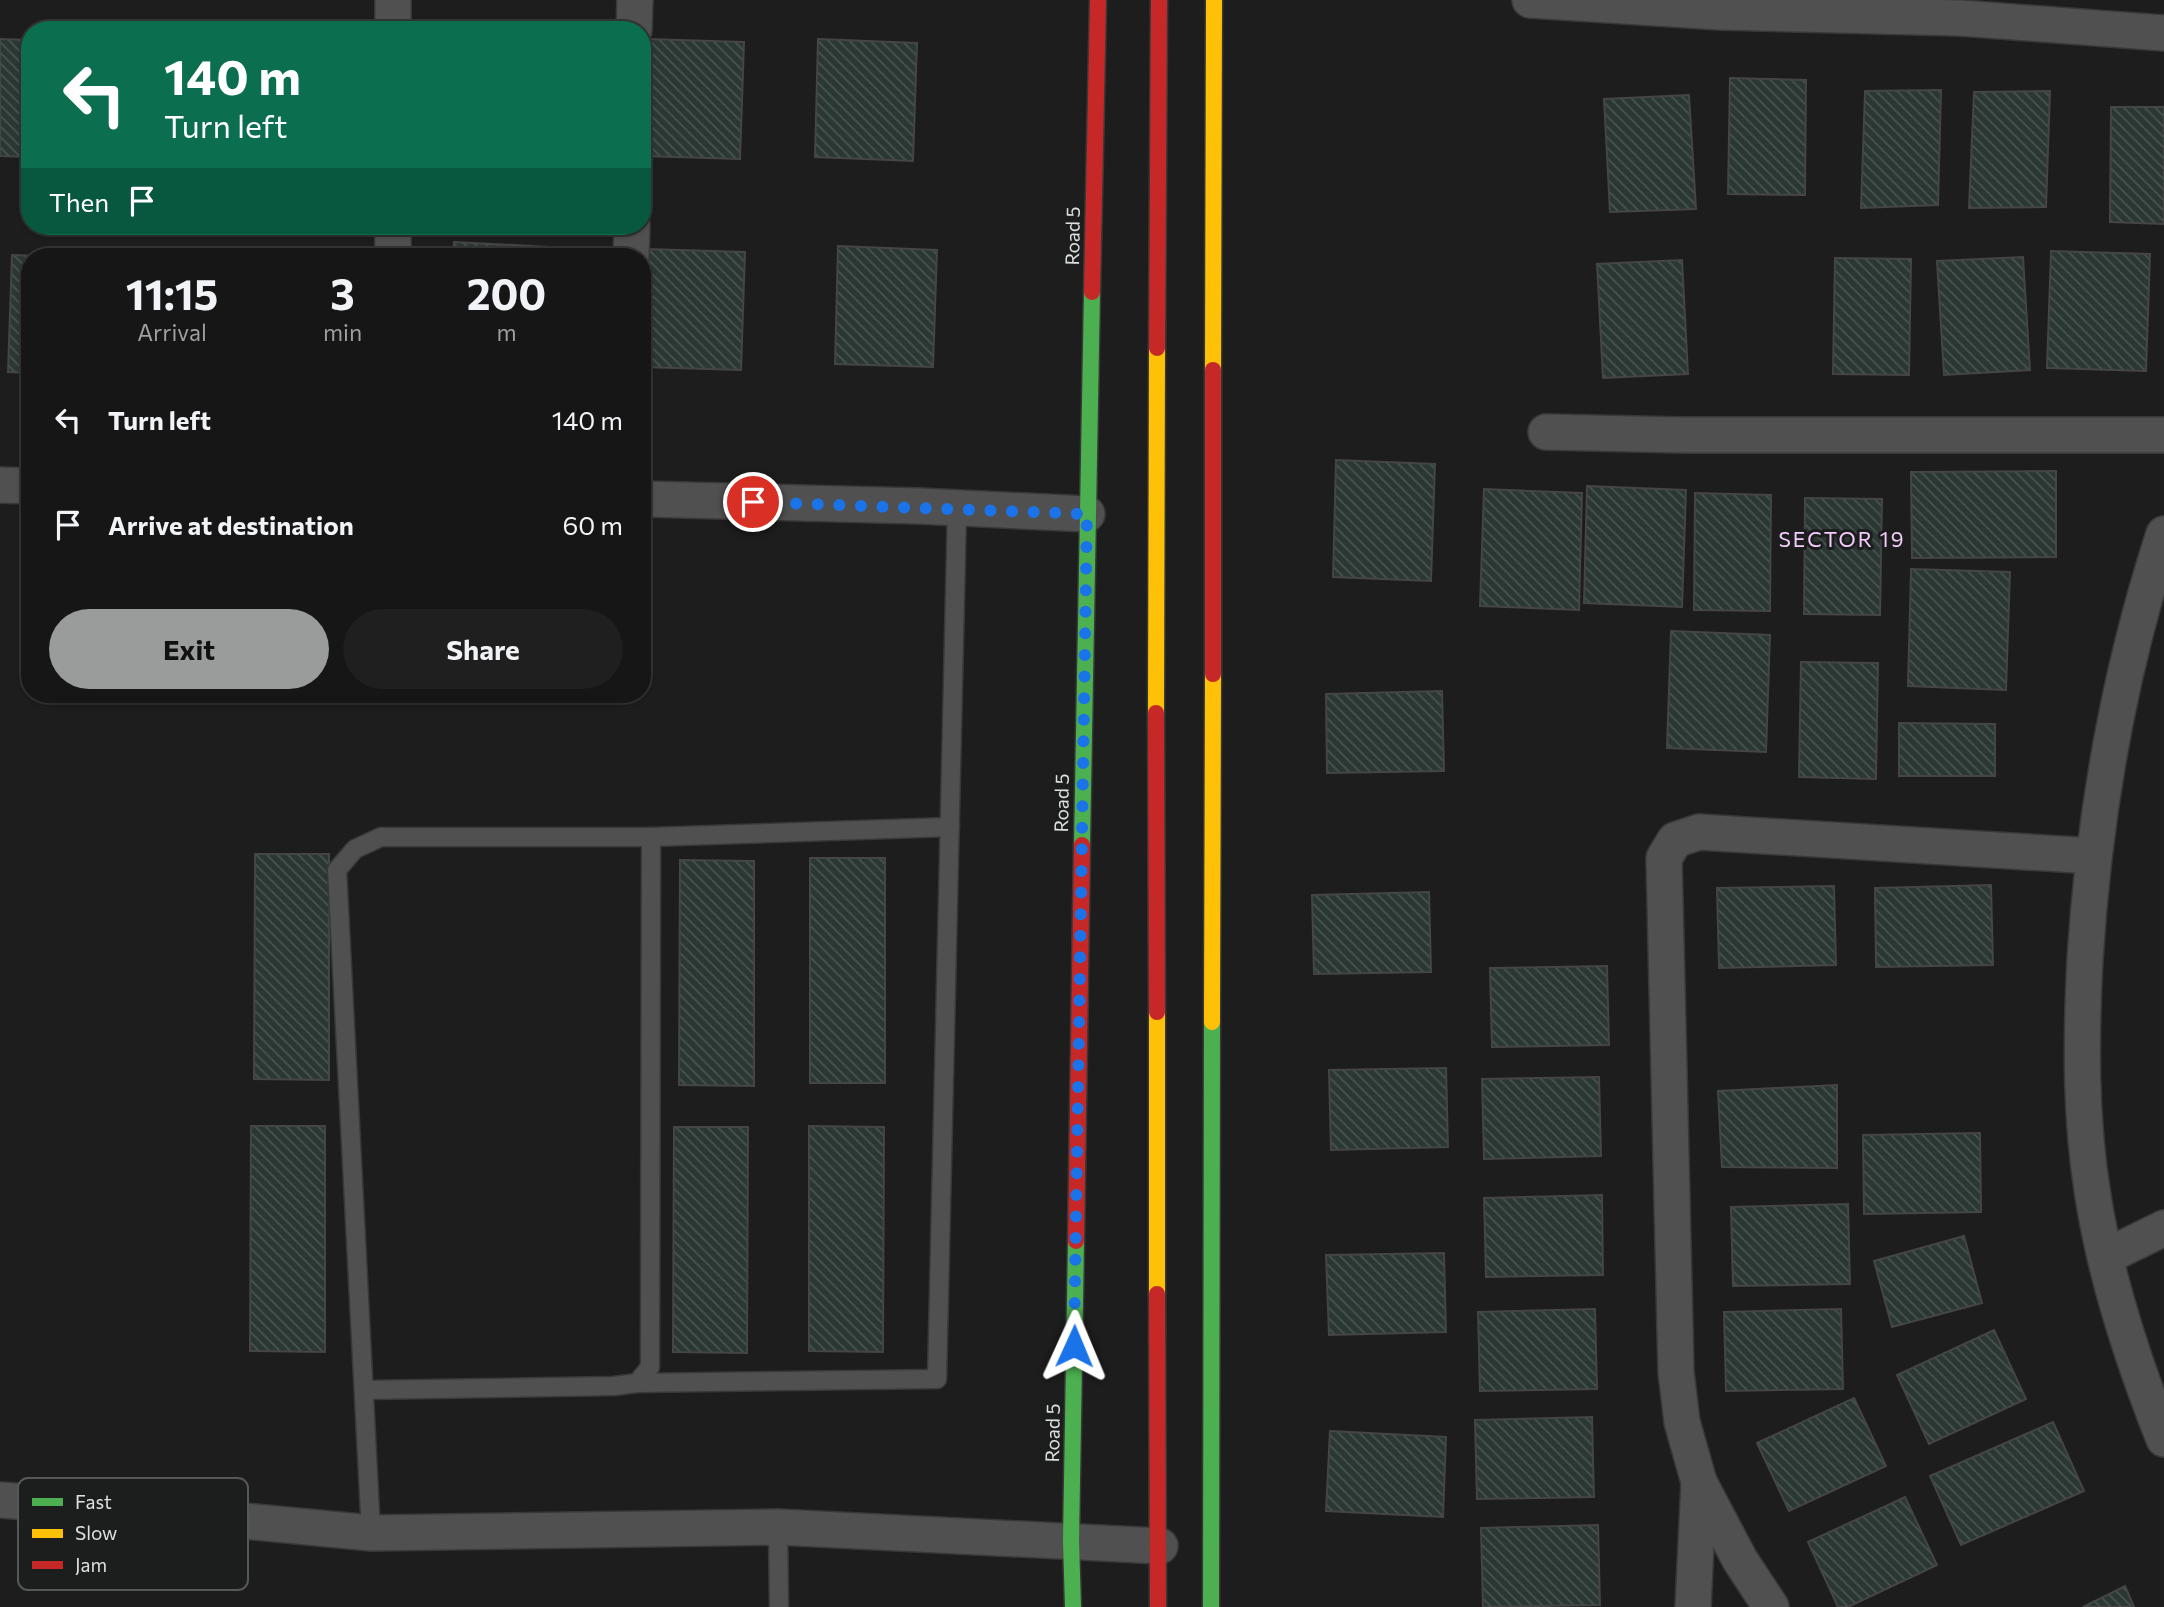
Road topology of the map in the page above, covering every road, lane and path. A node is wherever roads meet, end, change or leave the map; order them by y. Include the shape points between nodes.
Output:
1 (393, 0) edge
2 (635, 0) edge
3 (1098, 0) edge
4 (1159, 0) edge
5 (1214, 0) edge
6 (1530, 0) edge
7 (1724, 6) edge
8 (393, 21) edge
9 (635, 21) edge
10 (2164, 33) edge
11 (1546, 432) dead end
12 (2164, 435) edge
13 (0, 485) edge
14 (21, 486) edge
15 (651, 499) edge
16 (957, 508) junction
17 (1087, 514) junction
18 (2164, 534) edge
19 (950, 827) junction
20 (651, 837) junction
21 (2094, 856) junction
22 (2164, 1228) edge
23 (2105, 1256) junction
24 (637, 1382) junction
25 (364, 1390) junction
26 (2164, 1439) edge
27 (1699, 1482) junction
28 (0, 1500) edge
29 (18, 1501) edge
30 (248, 1521) edge
31 (778, 1527) junction
32 (371, 1533) junction
33 (1071, 1541) junction
34 (1160, 1546) junction
35 (779, 1607) edge
36 (1073, 1607) edge
37 (1158, 1607) edge
38 (1210, 1607) edge
39 (1693, 1607) edge
40 (1770, 1607) edge

1 - 8 street
2 - 9 street
3 - 17 street, Road 5
4 - 34 street
5 - 38 street
6 - 7 street
7 - 10 street
11 - 12 street
13 - 14 street
15 - 16 street
16 - 17 street
16 - 19 lane
17 - 33 street, Road 5
18 - 21 street via 2116,714
19 - 20 lane
19 - 24 lane via 937,1379
20 - 24 lane via 650,1367
20 - 25 lane via 381,837 355,849 337,870
21 - 23 street via 2081,1049 2083,1115
21 - 27 street via 1699,832 1675,840 1664,858 1676,1372 1682,1422
22 - 23 street
23 - 26 street via 2136,1370
24 - 25 lane
25 - 32 lane
27 - 39 street
27 - 40 street
28 - 29 street
30 - 32 street
31 - 32 street
31 - 33 street
31 - 35 lane
33 - 34 street
33 - 36 street, Road 5
34 - 37 street

